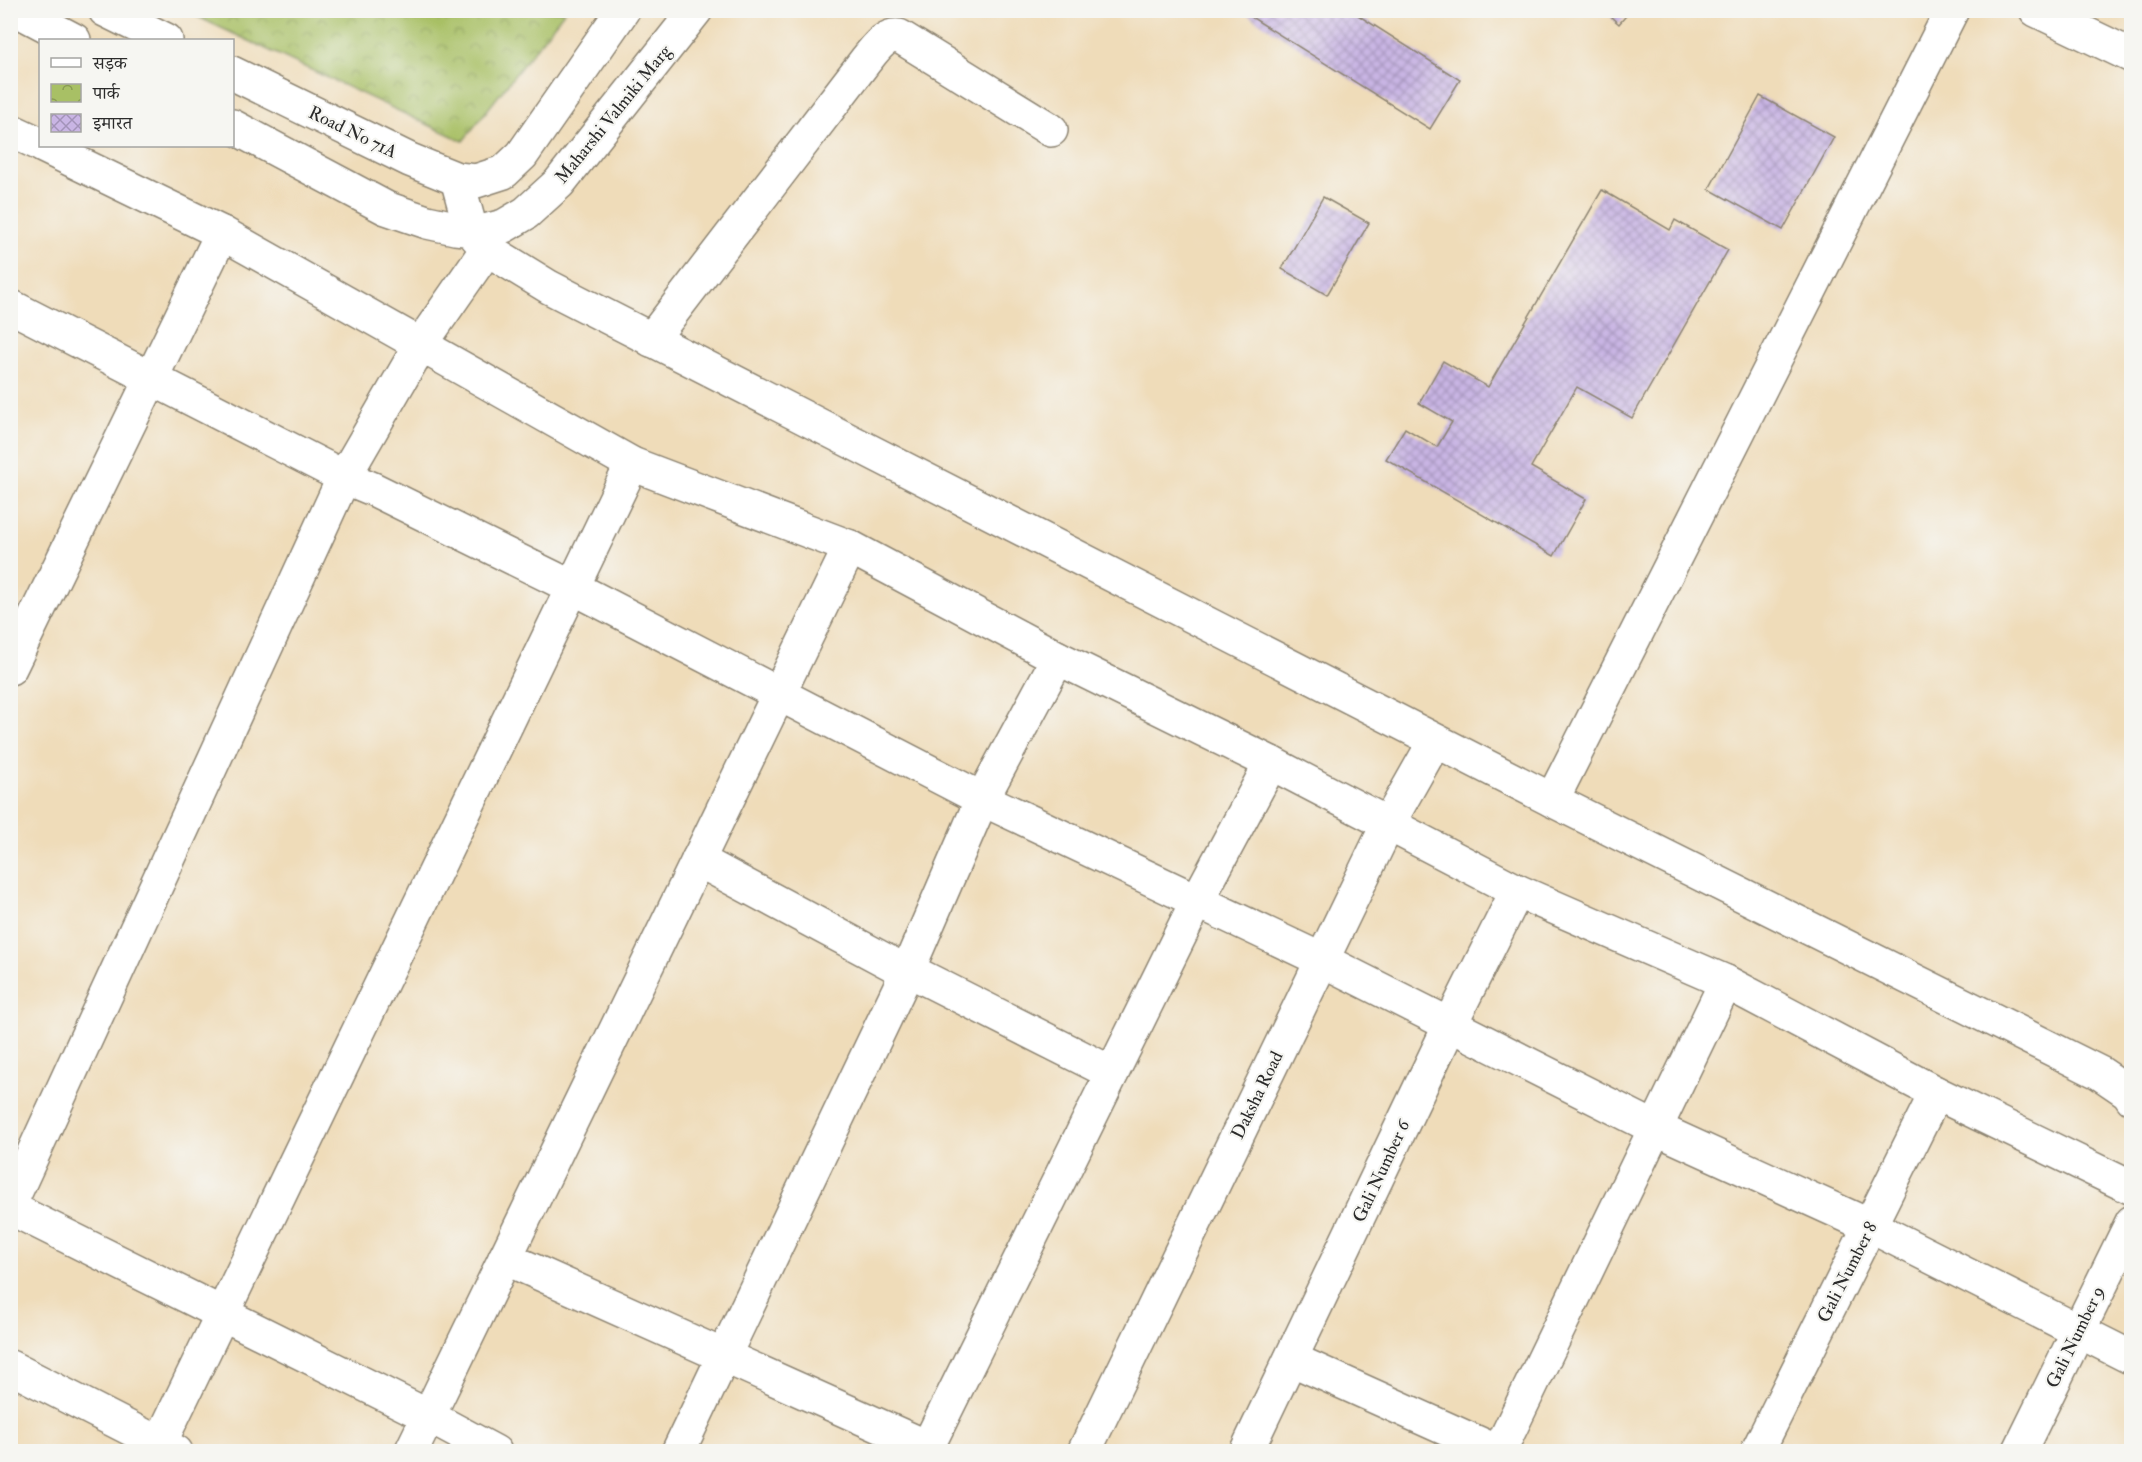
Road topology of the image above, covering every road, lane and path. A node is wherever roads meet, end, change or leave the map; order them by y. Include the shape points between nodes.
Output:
1 (16, 10) edge
2 (105, 10) edge
3 (622, 10) edge
4 (696, 10) edge
5 (1952, 10) edge
6 (2036, 10) edge
7 (72, 39) edge
8 (164, 39) edge
9 (2132, 56) edge
10 (234, 74) edge
11 (234, 127) edge
12 (10, 130) edge
13 (1051, 130) dead end
14 (39, 144) edge
15 (46, 147) edge
16 (467, 180) junction
17 (222, 233) junction
18 (479, 240) junction
19 (10, 306) edge
20 (651, 340) junction
21 (421, 344) junction
22 (151, 380) junction
23 (632, 464) junction
24 (344, 477) junction
25 (850, 547) junction
26 (572, 587) junction
27 (1058, 658) junction
28 (10, 668) edge
29 (778, 694) junction
30 (1435, 741) junction
31 (1271, 763) junction
32 (982, 799) junction
33 (1552, 800) junction
34 (1388, 824) junction
35 (698, 860) junction
36 (1517, 891) junction
37 (1197, 901) junction
38 (1322, 960) junction
39 (907, 972) junction
40 (1726, 982) junction
41 (1449, 1025) junction
42 (1112, 1073) junction
43 (1936, 1093) junction
44 (2132, 1098) edge
45 (1657, 1129) junction
46 (2132, 1188) edge
47 (10, 1206) edge
48 (2132, 1222) edge
49 (1870, 1226) junction
50 (505, 1258) junction
51 (222, 1315) junction
52 (2077, 1332) junction
53 (723, 1357) junction
54 (2132, 1358) edge
55 (1291, 1359) junction
56 (10, 1367) edge
57 (428, 1416) junction
58 (168, 1447) edge
59 (926, 1450) edge
60 (411, 1452) edge
61 (495, 1452) edge
62 (678, 1452) edge
63 (1084, 1452) edge
64 (1246, 1452) edge
65 (1498, 1452) edge
66 (1757, 1452) edge
67 (2019, 1452) edge

1 - 7 street
2 - 8 street
3 - 16 street via 522,155 504,171
4 - 18 street, Maharshi Valmiki Marg via 559,183 526,213 504,226 485,231
5 - 33 street
6 - 9 street
10 - 16 street, Road No 71A via 410,160
11 - 18 street via 386,208
12 - 14 street
13 - 20 street via 899,36 889,38 866,60
15 - 17 street
16 - 18 street
17 - 21 street
17 - 22 street
18 - 20 street via 549,287
18 - 21 street
19 - 22 street
20 - 30 street
21 - 23 street
21 - 24 street
22 - 24 street
22 - 28 street
23 - 25 street
23 - 26 street
24 - 26 street
24 - 47 street
25 - 27 street
25 - 29 street
26 - 29 street
26 - 51 street
27 - 31 street
27 - 32 street
29 - 32 street
29 - 35 street
30 - 33 street
30 - 34 street, Daksha Road
31 - 34 street
31 - 37 street
32 - 37 street
32 - 39 street
33 - 44 street via 2100,1073
34 - 36 street
34 - 38 street, Daksha Road
35 - 39 street
35 - 50 street
36 - 40 street
36 - 41 street, Gali Number 6
37 - 38 street
37 - 42 street
38 - 41 street
38 - 63 street, Daksha Road
39 - 42 street
39 - 53 street
40 - 43 street
40 - 45 street
41 - 45 street
41 - 55 street, Gali Number 6
42 - 59 street
43 - 46 street
43 - 49 street, Gali Number 8
45 - 49 street
45 - 65 street
47 - 51 street
48 - 52 street, Gali Number 9
49 - 52 street
49 - 66 street, Gali Number 8
50 - 53 street
50 - 57 street
51 - 57 street
51 - 58 street
52 - 54 street
52 - 67 street, Gali Number 9
53 - 59 street
53 - 62 street
55 - 64 street, Gali Number 6
55 - 65 street
56 - 58 street
57 - 60 street
57 - 61 street

